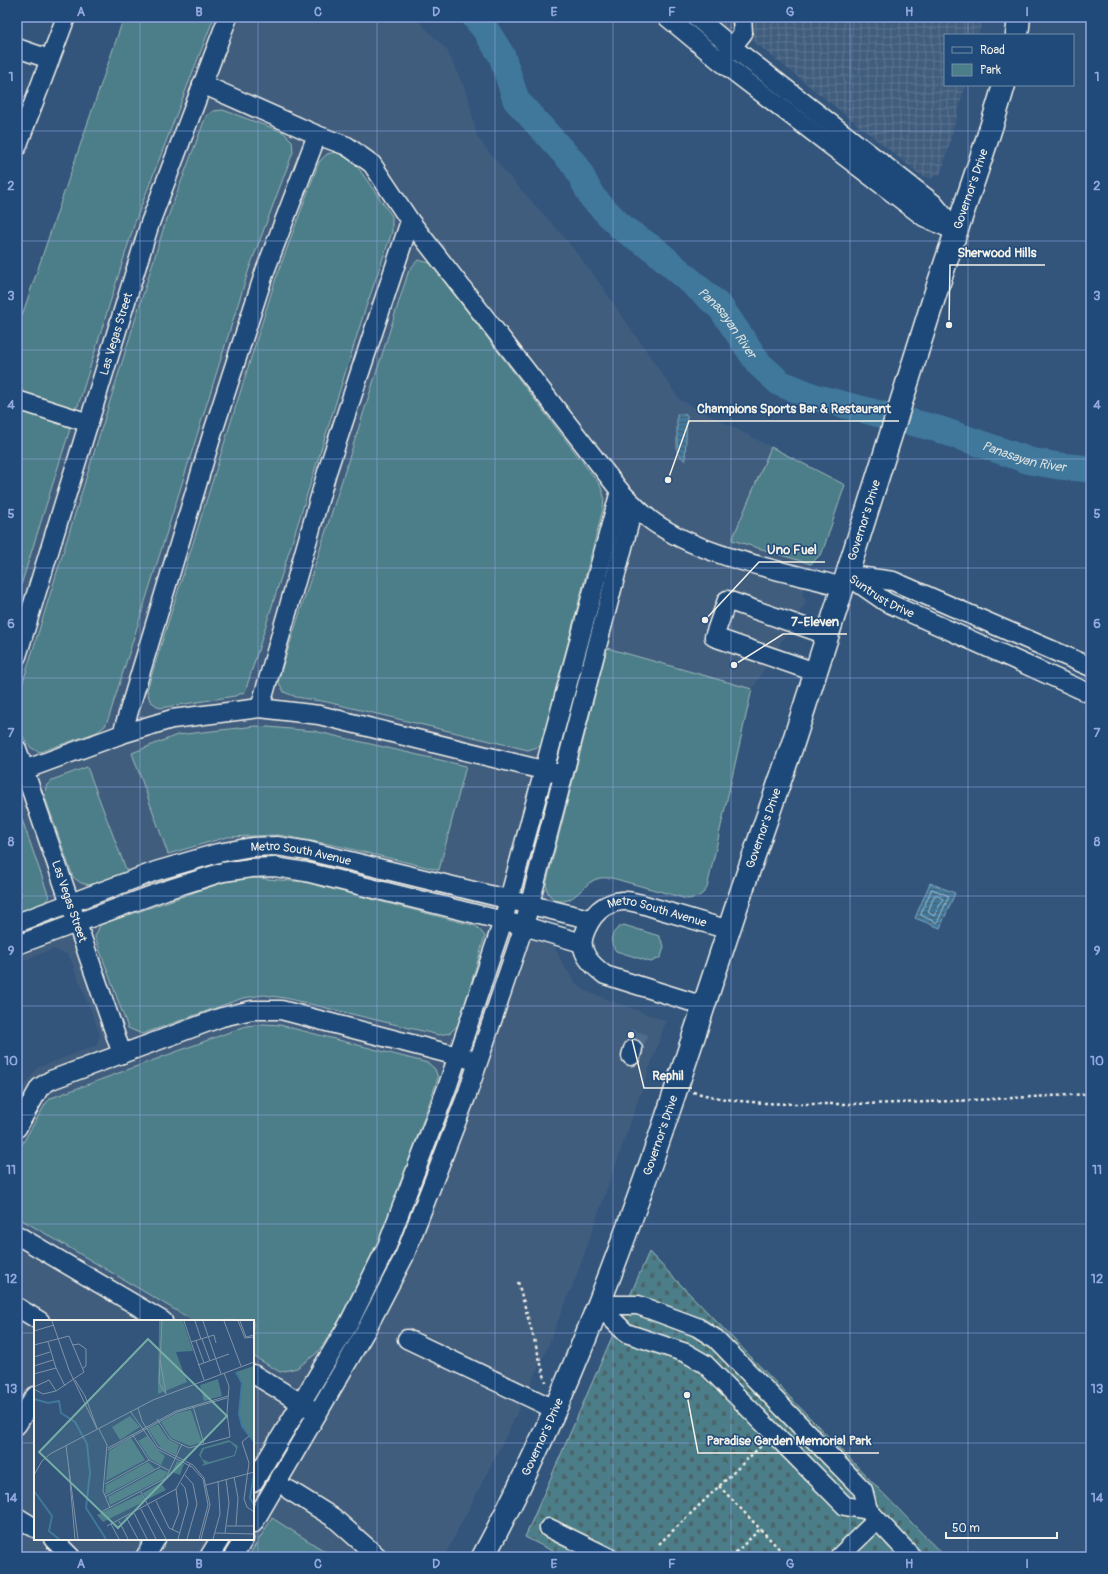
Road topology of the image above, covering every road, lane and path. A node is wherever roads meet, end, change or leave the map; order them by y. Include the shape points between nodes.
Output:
1 (66, 17) edge
2 (228, 17) edge
3 (667, 17) edge
4 (696, 17) edge
5 (742, 17) edge
6 (1019, 17) edge
7 (1016, 34) edge
8 (732, 47) junction
9 (17, 48) edge
10 (50, 59) junction
11 (720, 61) junction
12 (202, 84) junction
13 (1004, 86) edge
14 (317, 134) junction
15 (18, 141) edge
16 (410, 221) junction
17 (957, 232) junction
18 (17, 400) edge
19 (89, 423) junction
20 (620, 491) junction
21 (634, 505) junction
22 (845, 581) junction
23 (827, 636) junction
24 (1030, 641) junction
25 (17, 656) edge
26 (1021, 662) junction
27 (1091, 668) edge
28 (815, 672) junction
29 (1091, 694) edge
30 (260, 708) junction
31 (122, 734) junction
32 (17, 749) edge
33 (24, 770) junction
34 (544, 770) junction
35 (564, 776) junction
36 (509, 899) junction
37 (70, 902) junction
38 (529, 904) junction
39 (589, 919) junction
40 (503, 921) junction
41 (17, 923) edge
42 (77, 923) junction
43 (524, 926) junction
44 (729, 930) junction
45 (582, 943) junction
46 (17, 945) edge
47 (704, 1006) junction
48 (122, 1054) junction
49 (458, 1056) junction
50 (479, 1062) junction
51 (677, 1087) junction
52 (1091, 1094) edge
53 (17, 1128) edge
54 (17, 1235) edge
55 (518, 1282) dead end
56 (598, 1305) junction
57 (17, 1307) edge
58 (38, 1320) edge
59 (161, 1320) edge
60 (697, 1327) junction
61 (407, 1339) dead end
62 (686, 1353) junction
63 (254, 1375) edge
64 (34, 1398) edge
65 (301, 1403) junction
66 (554, 1409) junction
67 (318, 1413) junction
68 (17, 1425) edge
69 (773, 1434) junction
70 (254, 1481) edge
71 (719, 1486) junction
72 (289, 1490) dead end
73 (872, 1515) junction
74 (17, 1517) edge
75 (254, 1522) edge
76 (34, 1527) edge
77 (549, 1528) dead end
78 (760, 1529) junction
79 (55, 1540) edge
80 (155, 1540) edge
81 (219, 1540) edge
82 (243, 1540) edge
83 (659, 1544) dead end
84 (71, 1557) edge
85 (145, 1557) edge
86 (209, 1557) edge
87 (233, 1557) edge
88 (378, 1557) edge
89 (483, 1557) edge
90 (608, 1557) edge
91 (731, 1557) edge
92 (787, 1557) edge
93 (839, 1557) edge
94 (912, 1557) edge

1 - 10 street
2 - 12 street, Las Vegas Street
3 - 11 street
4 - 8 street
5 - 8 street via 743,33
6 - 7 main road
8 - 11 street
8 - 17 street via 933,203
9 - 10 street
10 - 15 street
11 - 17 street via 924,217
12 - 14 street
12 - 19 street, Las Vegas Street via 150,223
13 - 17 main road, Governor's Drive
14 - 16 street via 347,146 372,164
14 - 31 street via 265,270 212,435
16 - 20 street
16 - 30 street via 327,472
17 - 22 main road, Governor's Drive via 911,368
18 - 19 street
19 - 25 street, Las Vegas Street
20 - 21 street
20 - 34 street
21 - 22 street via 660,527 714,552
21 - 35 street
22 - 23 main road, Governor's Drive
22 - 24 street, Suntrust Drive via 894,581
22 - 26 street, Suntrust Drive
23 - 28 main road, Governor's Drive
23 - 28 street via 727,600 714,637
24 - 26 street
24 - 27 street, Suntrust Drive
26 - 29 street, Suntrust Drive
28 - 44 main road, Governor's Drive
30 - 31 street via 172,719
30 - 34 street via 319,715
31 - 33 street
32 - 33 street, Las Vegas Street
33 - 37 street, Las Vegas Street
34 - 35 street
34 - 36 street
35 - 38 street
36 - 37 street, Metro South Avenue via 308,851 277,846 218,853 156,871
36 - 38 street, Metro South Avenue
36 - 40 street
37 - 41 street, Metro South Avenue
37 - 42 street, Las Vegas Street
38 - 39 street, Metro South Avenue
38 - 43 street
39 - 44 street, Metro South Avenue via 608,905 623,901
39 - 45 street, Metro South Avenue
40 - 42 street, Metro South Avenue via 306,872 275,867 223,872
40 - 43 street, Metro South Avenue
40 - 49 street
42 - 46 street, Metro South Avenue
42 - 48 street, Las Vegas Street
43 - 45 street, Metro South Avenue
43 - 50 street
44 - 47 main road, Governor's Drive
45 - 47 street via 585,954 593,966 605,975
47 - 51 main road, Governor's Drive
48 - 49 street via 222,1017 252,1010 281,1010
48 - 53 street via 51,1080 40,1087
49 - 50 street
49 - 65 street via 387,1246 348,1325
50 - 67 street via 404,1257 365,1332
51 - 52 path via 716,1098 758,1104 881,1104
51 - 56 main road, Governor's Drive
54 - 59 street
55 - 66 path
56 - 60 street via 638,1305
56 - 62 street via 626,1333
56 - 66 main road, Governor's Drive
57 - 58 street
60 - 62 street
60 - 73 street via 724,1346 863,1490
61 - 66 street
62 - 69 street via 705,1364
63 - 65 street
64 - 68 street
65 - 67 street
65 - 70 street
66 - 89 main road, Governor's Drive
67 - 75 street
69 - 71 path
69 - 73 street via 845,1506
71 - 78 path
71 - 83 path
72 - 88 street via 334,1518
73 - 93 street
73 - 94 street
74 - 76 street
77 - 90 street
78 - 91 path
78 - 92 path
79 - 84 street
80 - 85 street
81 - 86 street
82 - 87 street

